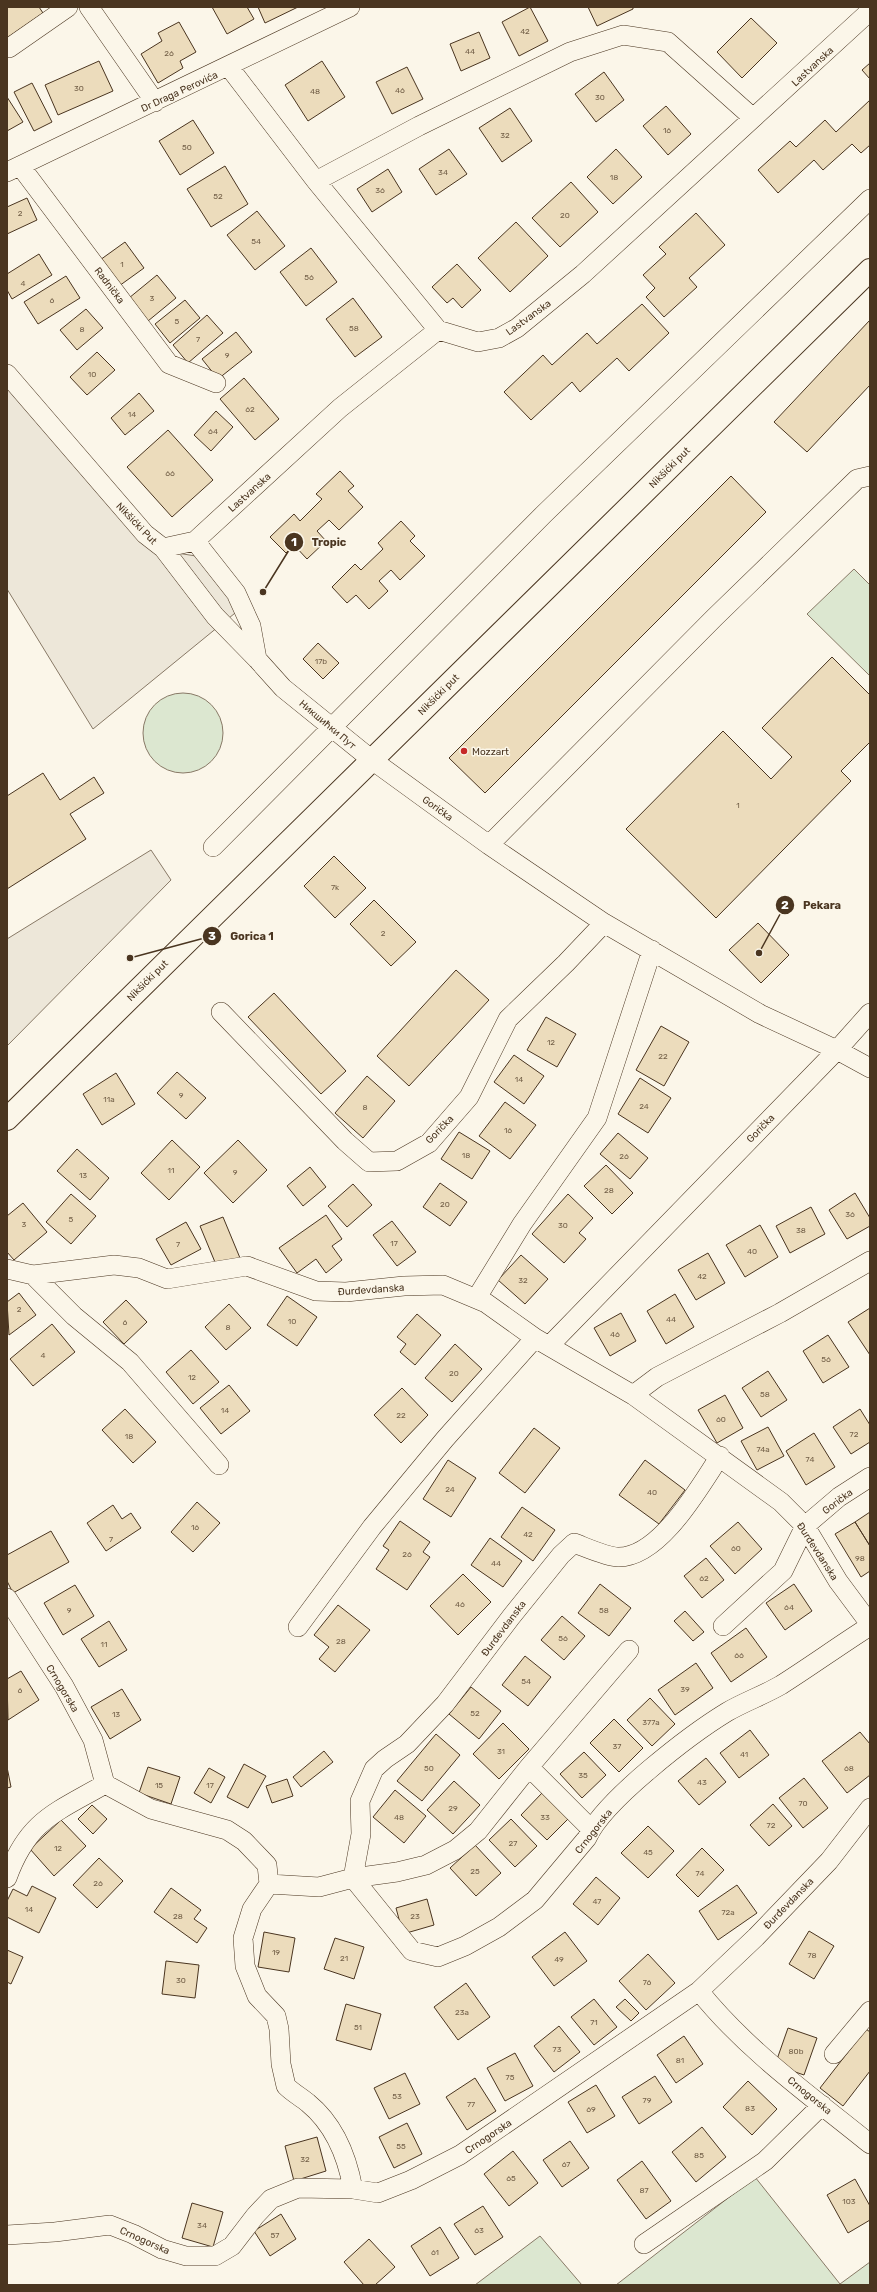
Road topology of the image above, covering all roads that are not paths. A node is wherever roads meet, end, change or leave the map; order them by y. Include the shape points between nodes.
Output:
1 (68, 7) edge
2 (89, 7) edge
3 (350, 7) edge
4 (870, 11) edge
5 (9, 48) dead end
6 (229, 67) junction
7 (156, 102) junction
8 (752, 117) junction
9 (14, 169) edge
10 (316, 181) junction
11 (870, 199) edge
12 (870, 270) edge
13 (438, 330) junction
14 (7, 374) edge
15 (216, 382) dead end
16 (870, 476) edge
17 (195, 541) junction
18 (163, 548) junction
19 (257, 658) junction
20 (331, 727) junction
21 (372, 760) junction
22 (489, 845) junction
23 (213, 847) dead end
24 (604, 922) junction
25 (652, 950) junction
26 (221, 1012) dead end
27 (870, 1013) edge
28 (837, 1050) junction
29 (870, 1068) edge
30 (7, 1119) edge
31 (870, 1261) edge
32 (7, 1269) edge
33 (33, 1275) junction
34 (476, 1299) junction
35 (542, 1341) junction
36 (633, 1395) junction
37 (720, 1456) junction
38 (219, 1465) dead end
39 (870, 1477) edge
40 (805, 1526) junction
41 (7, 1598) edge
42 (870, 1625) edge
43 (298, 1626) dead end
44 (723, 1626) dead end
45 (629, 1650) dead end
46 (529, 1766) junction
47 (105, 1784) junction
48 (870, 1808) edge
49 (591, 1829) junction
50 (7, 1878) edge
51 (353, 1878) junction
52 (269, 1884) junction
53 (699, 1991) junction
54 (870, 2011) edge
55 (834, 2054) dead end
56 (822, 2105) junction
57 (870, 2144) edge
58 (353, 2189) junction
59 (7, 2235) edge
60 (644, 2244) dead end

1 - 5 street
2 - 7 street
3 - 6 street, Dr Draga Perovića
4 - 8 street, Lastvanska via 794,83
6 - 7 street, Dr Draga Perovića
6 - 10 street
7 - 9 street, Dr Draga Perovića
8 - 10 street via 668,42 623,35 570,52 419,126
8 - 13 street, Lastvanska via 584,274 517,328 499,338 478,342
9 - 15 street, Radnička via 169,364
10 - 13 street
11 - 20 street via 550,509
12 - 21 main road, Nikšićki put
13 - 17 street, Lastvanska via 340,408
14 - 18 street, Nikšićki Put via 124,510
16 - 22 street via 857,479 714,618
17 - 18 street, Nikšićki Put
17 - 19 street via 236,593 251,626
18 - 19 street via 215,616
19 - 20 street, Никшићки Пут via 283,688
20 - 21 street, Никшићки Пут
20 - 23 street
21 - 22 street, Gorička
21 - 30 main road, Nikšićki put
22 - 24 street, Gorička
24 - 25 street, Gorička
24 - 26 street, Gorička via 508,1019 469,1097 429,1143 397,1160 369,1162
25 - 28 street, Gorička via 760,1014
25 - 34 street via 597,1118 522,1224
27 - 28 street
28 - 29 street, Gorička
28 - 35 street, Gorička
31 - 36 street via 780,1313 657,1377
32 - 33 street, Đurđevdanska
33 - 34 street, Đurđevdanska via 114,1265 139,1268 167,1279 247,1266 316,1291 346,1292 443,1285
33 - 38 street via 74,1316 130,1362
34 - 35 street, Đurđevdanska
35 - 36 street, Đurđevdanska
35 - 43 street via 445,1439 372,1527
36 - 37 street, Đurđevdanska
37 - 40 street, Đurđevdanska via 781,1502
37 - 51 street, Đurđevdanska via 680,1516 643,1550 618,1557 574,1543 561,1555 511,1617 453,1695 407,1744 374,1769 360,1802 361,1834
39 - 40 street, Gorička via 839,1497
40 - 42 street, Đurđevdanska via 838,1581
40 - 44 street via 783,1571
41 - 47 street, Crnogorska via 64,1686 93,1740
42 - 49 street, Crnogorska via 780,1685 727,1712 685,1742 623,1794
45 - 46 street
46 - 49 street
46 - 51 street via 478,1831 455,1850 426,1865
47 - 50 street via 46,1818 29,1834 15,1857
47 - 52 street via 151,1809 227,1830 244,1841 267,1865
48 - 53 street, Đurđevdanska via 829,1861 756,1937
49 - 51 street, Crnogorska via 587,1838 535,1900 499,1927 465,1946 438,1957 412,1951
51 - 52 street via 319,1887
52 - 58 street via 252,1909 243,1938 245,1966 257,1996 276,2016 286,2086 308,2102 328,2124 342,2148
53 - 56 street, Crnogorska via 721,2019
53 - 58 street, Crnogorska via 460,2155 411,2180 378,2193
54 - 55 street
56 - 57 street, Crnogorska
56 - 60 street via 765,2161
58 - 59 street, Crnogorska via 298,2188 271,2200 254,2216 232,2246 215,2256 186,2256 162,2249 110,2225

